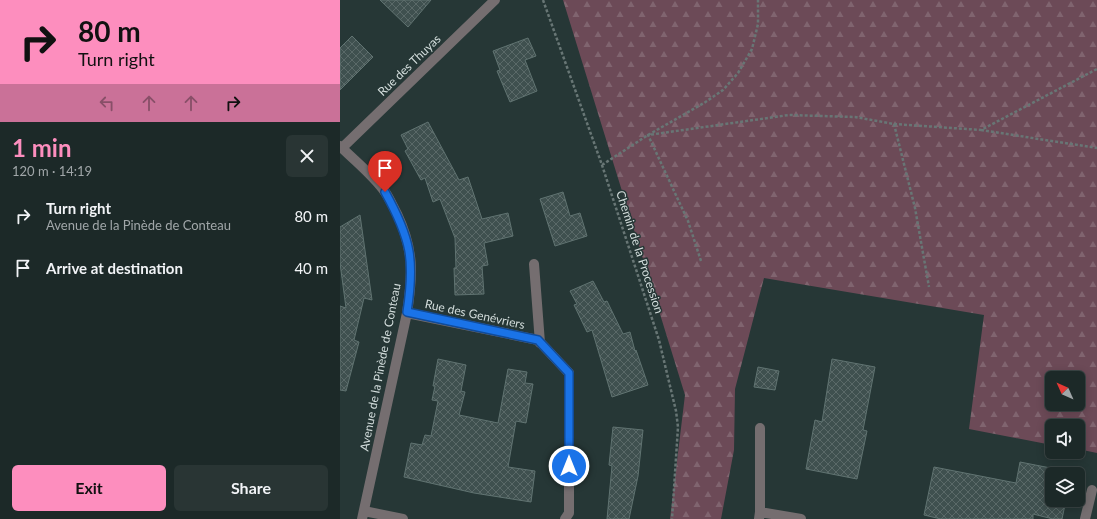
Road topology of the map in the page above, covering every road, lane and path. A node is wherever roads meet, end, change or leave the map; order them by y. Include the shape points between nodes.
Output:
1 (495, 0) edge
2 (543, 0) edge
3 (758, 0) edge
4 (1097, 69) edge
5 (894, 124) junction
6 (981, 130) junction
7 (648, 135) junction
8 (341, 147) edge
9 (1097, 148) edge
10 (602, 164) junction
11 (701, 261) dead end
12 (534, 264) dead end
13 (929, 287) dead end
14 (407, 312) junction
15 (540, 343) junction
16 (760, 428) dead end
17 (1092, 490) dead end
18 (363, 515) edge
19 (759, 516) edge
20 (403, 519) edge
21 (565, 519) edge
22 (672, 519) edge
23 (801, 519) edge
24 (1085, 519) edge

1 - 8 street, Rue des Thuyas
2 - 10 path, Chemin de la Procession
3 - 7 path via 758,24 752,49 738,74 723,90
4 - 6 path
5 - 6 path
5 - 7 path via 855,117 789,116
5 - 13 path via 915,208
6 - 9 path
7 - 10 path
7 - 11 path via 688,221
8 - 14 street, Avenue de la Pinède de Conteau via 385,192 404,230 410,250 412,272
10 - 22 path, Chemin de la Procession via 659,340 676,411 678,427
12 - 15 street
14 - 15 street, Rue des Genévriers via 538,340
14 - 18 street, Avenue de la Pinède de Conteau
15 - 21 street, Rue des Genévriers via 569,373 568,513
16 - 19 street
17 - 24 street
18 - 20 street
19 - 23 street

